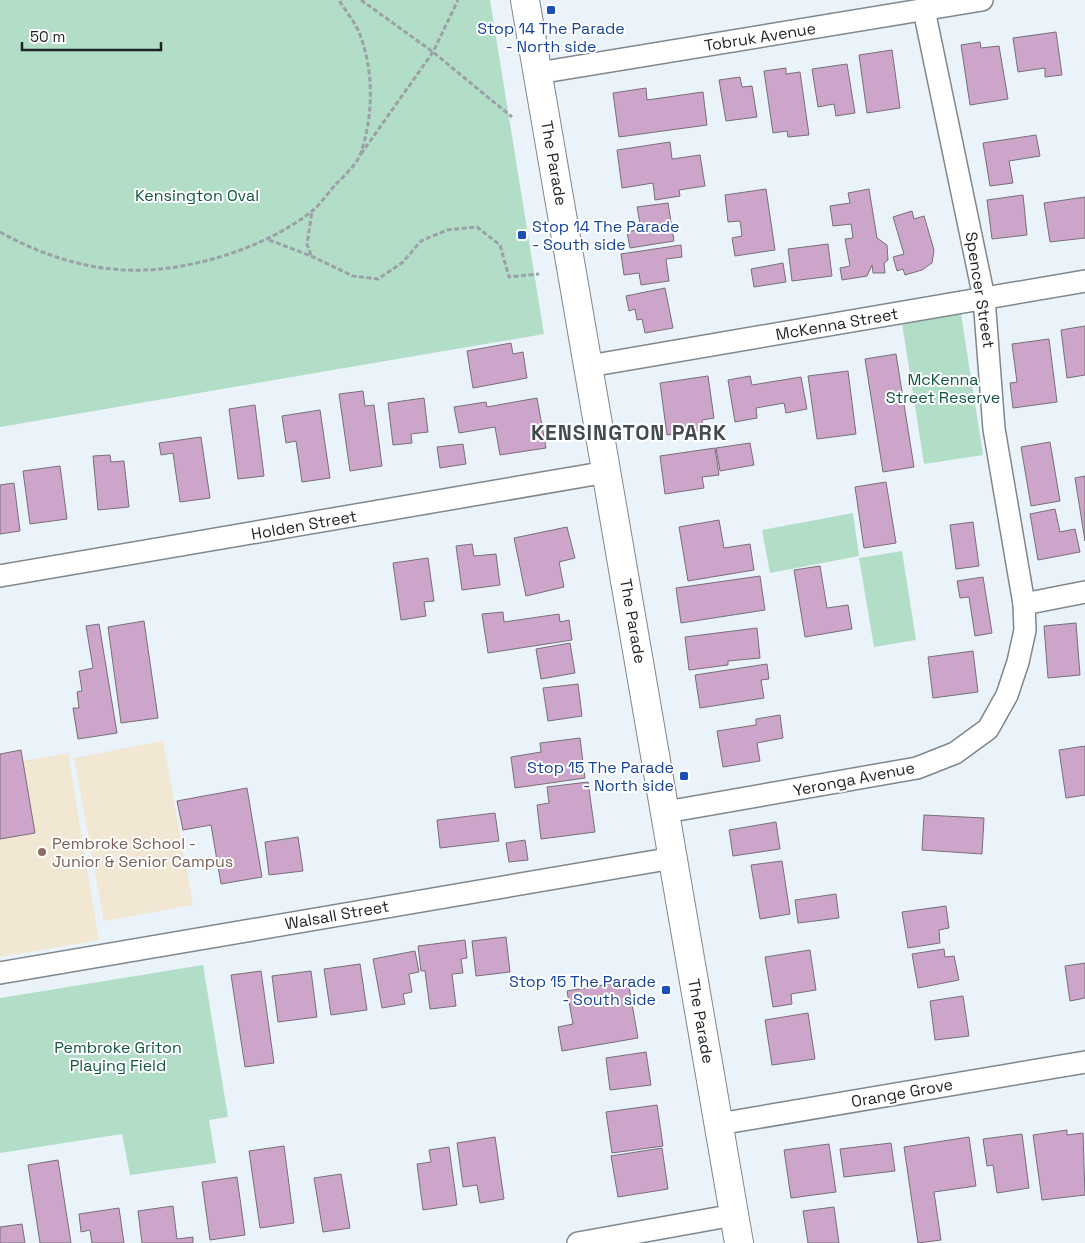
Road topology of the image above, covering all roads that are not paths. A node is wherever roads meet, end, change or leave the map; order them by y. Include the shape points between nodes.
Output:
1 (525, 0) edge
2 (982, 0) edge
3 (924, 10) junction
4 (538, 73) junction
5 (1085, 281) edge
6 (984, 298) junction
7 (589, 366) junction
8 (607, 472) junction
9 (0, 576) edge
10 (1085, 592) edge
11 (1024, 604) junction
12 (666, 812) junction
13 (673, 858) junction
14 (0, 973) edge
15 (1085, 1062) edge
16 (719, 1124) junction
17 (734, 1215) junction
18 (578, 1243) edge
19 (739, 1243) edge

1 - 4 main road, The Parade
2 - 3 street, Tobruk Avenue
3 - 4 street, Tobruk Avenue
3 - 6 street, Spencer Street
4 - 7 main road, The Parade
5 - 6 street, McKenna Street
6 - 7 street, McKenna Street
6 - 11 street, Spencer Street via 994,429
7 - 8 main road, The Parade
8 - 9 street, Holden Street
8 - 12 main road, The Parade
10 - 11 street
11 - 12 street, Yeronga Avenue via 1025,630 1007,696 988,729 955,753 917,768
12 - 13 main road, The Parade
13 - 14 street, Walsall Street
13 - 16 main road, The Parade
15 - 16 street, Orange Grove
16 - 17 main road, The Parade
17 - 18 street
17 - 19 main road, The Parade

